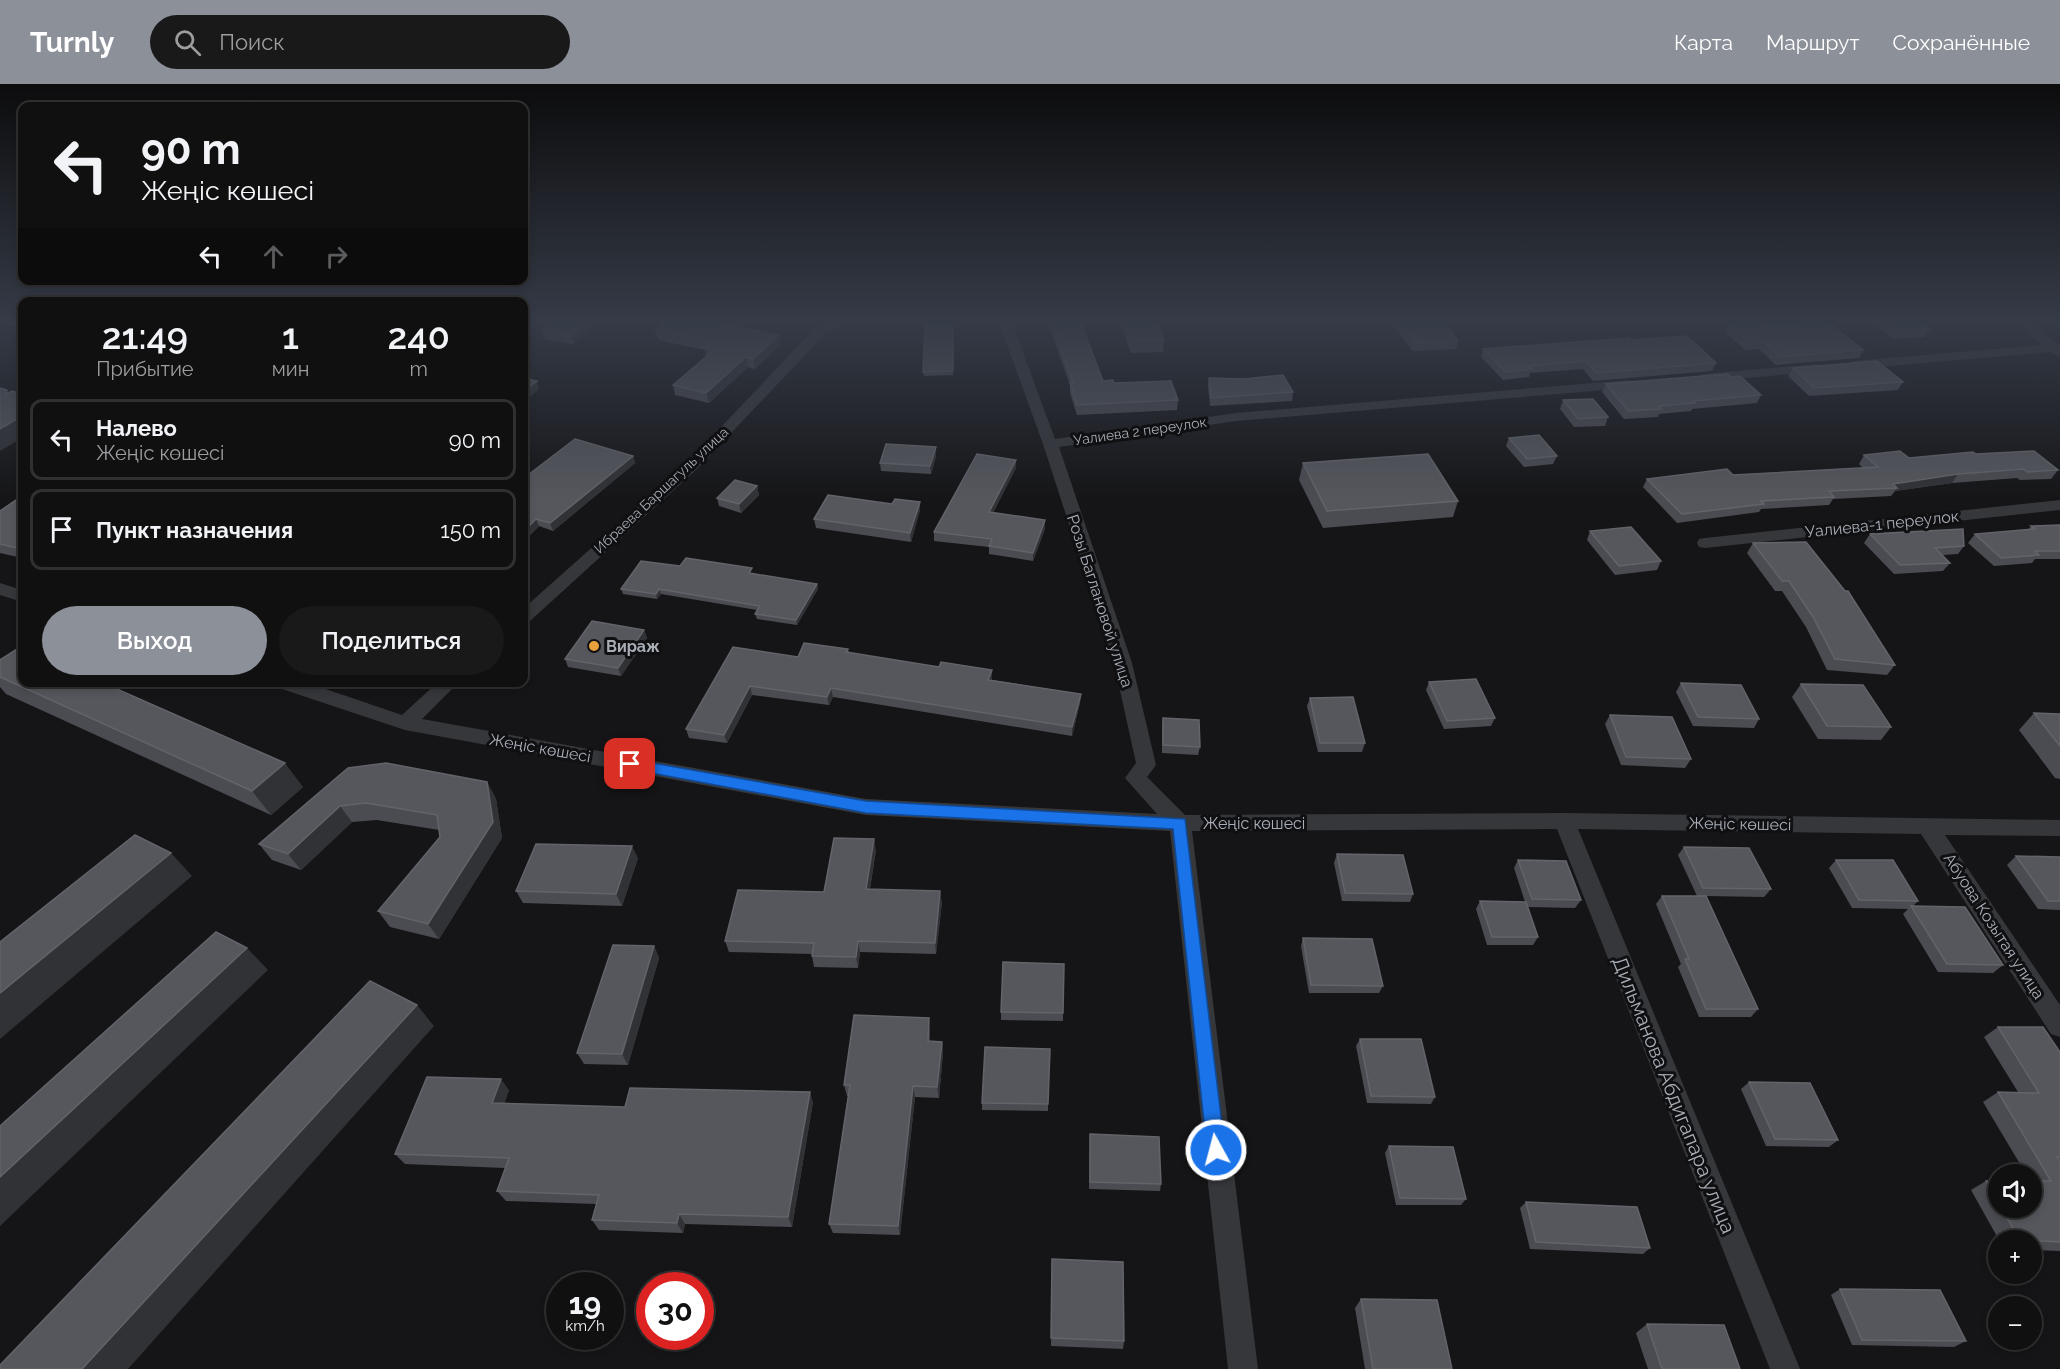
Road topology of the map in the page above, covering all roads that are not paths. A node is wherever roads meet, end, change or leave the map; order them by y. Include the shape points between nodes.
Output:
1 (774, 380) edge
2 (1026, 380) edge
3 (1639, 383) edge
4 (1050, 444) junction
5 (2060, 505) edge
6 (1705, 543) dead end
7 (0, 589) edge
8 (18, 595) edge
9 (528, 613) edge
10 (298, 687) edge
11 (445, 687) edge
12 (405, 723) junction
13 (1564, 821) junction
14 (1180, 823) junction
15 (1928, 827) junction
16 (2060, 828) edge
17 (2060, 1026) edge
18 (1243, 1369) edge
19 (1785, 1369) edge

1 - 9 street, Ибраева Баршагуль улица via 693,465
2 - 4 street, Розы Баглановой улица
3 - 4 street, Уалиева 2 переулок via 1236,417
4 - 14 street, Розы Баглановой улица via 1123,663 1146,765 1135,778
5 - 6 street, Уалиева-1 переулок
7 - 8 street
10 - 12 street, Жеңіс көшесі
11 - 12 street
12 - 14 street, Жеңіс көшесі via 866,807
13 - 14 street, Жеңіс көшесі
13 - 15 street, Жеңіс көшесі
13 - 19 street, Дильманова Абдигапара улица
14 - 18 street
15 - 16 street, Жеңіс көшесі
15 - 17 street, Абуова Козытая улица

